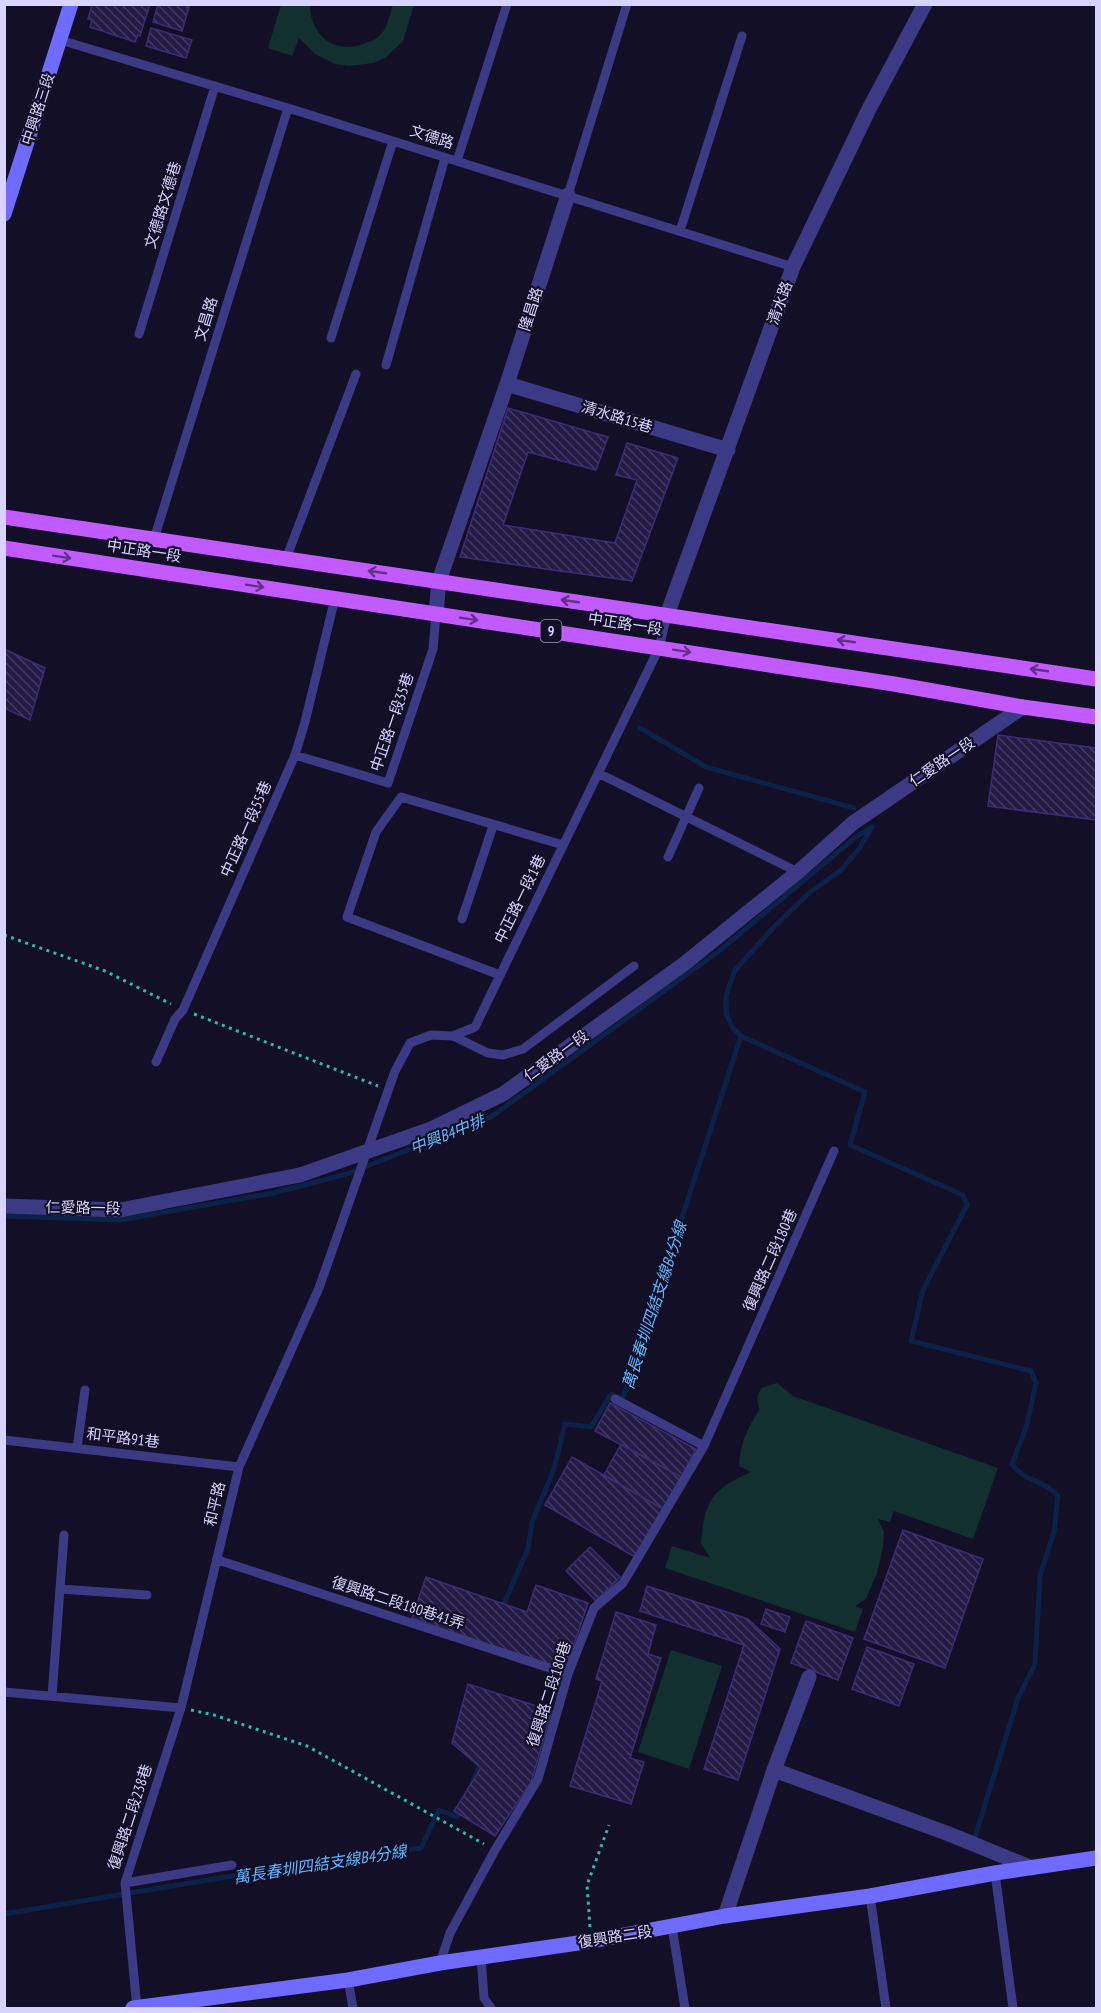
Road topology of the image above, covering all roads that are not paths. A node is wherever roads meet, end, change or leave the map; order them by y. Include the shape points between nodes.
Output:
1 (71, 4) edge
2 (507, 4) edge
3 (627, 4) edge
4 (925, 4) edge
5 (742, 36) dead end
6 (60, 40) junction
7 (215, 86) junction
8 (288, 108) junction
9 (393, 141) junction
10 (445, 158) junction
11 (457, 161) junction
12 (568, 195) junction
13 (4, 214) edge
14 (680, 231) junction
15 (793, 267) junction
16 (139, 334) dead end
17 (331, 338) dead end
18 (386, 365) dead end
19 (356, 374) dead end
20 (507, 384) junction
21 (728, 450) junction
22 (4, 518) edge
23 (154, 539) junction
24 (4, 548) edge
25 (286, 559) junction
26 (439, 581) junction
27 (335, 598) junction
28 (436, 614) junction
29 (667, 615) junction
30 (659, 648) junction
31 (1096, 678) edge
32 (1023, 708) junction
33 (1096, 717) edge
34 (295, 755) junction
35 (598, 773) junction
36 (699, 788) dead end
37 (686, 816) junction
38 (493, 826) junction
39 (563, 845) junction
40 (668, 857) dead end
41 (798, 872) junction
42 (462, 919) dead end
43 (634, 966) dead end
44 (500, 975) junction
45 (453, 1036) junction
46 (156, 1062) dead end
47 (366, 1150) junction
48 (834, 1151) dead end
49 (4, 1206) edge
50 (85, 1390) dead end
51 (615, 1399) dead end
52 (4, 1440) edge
53 (704, 1446) junction
54 (77, 1448) junction
55 (239, 1467) junction
56 (64, 1535) dead end
57 (218, 1560) junction
58 (60, 1589) junction
59 (147, 1595) dead end
60 (568, 1674) junction
61 (809, 1677) dead end
62 (4, 1692) edge
63 (52, 1696) junction
64 (181, 1708) junction
65 (774, 1770) junction
66 (1096, 1858) edge
67 (232, 1866) dead end
68 (1032, 1868) junction
69 (995, 1873) junction
70 (125, 1883) junction
71 (870, 1896) junction
72 (725, 1916) junction
73 (672, 1927) junction
74 (481, 1957) junction
75 (440, 1963) junction
76 (348, 1980) junction
77 (135, 2008) edge
78 (353, 2008) edge
79 (491, 2008) edge
80 (685, 2008) edge
81 (886, 2008) edge
82 (1014, 2008) edge

1 - 6 main road, 中興路三段
2 - 11 lane
3 - 12 lane, 隆昌路
4 - 15 street, 清水路
5 - 14 lane
6 - 7 lane, 文德路
6 - 13 main road, 中興路三段
7 - 8 lane, 文德路
7 - 16 lane, 文德路文德巷
8 - 9 lane, 文德路
8 - 23 lane, 文昌路
9 - 10 lane, 文德路
9 - 17 lane
10 - 11 lane, 文德路
10 - 18 lane
11 - 12 lane, 文德路
12 - 14 lane, 文德路
12 - 20 street, 隆昌路
14 - 15 lane, 文德路
15 - 21 street, 清水路
19 - 25 lane
20 - 21 street, 清水路15巷
20 - 26 street, 隆昌路
21 - 29 street, 清水路
22 - 23 main road, 中正路一段 / 9
23 - 25 main road, 中正路一段 / 9
24 -> 27 main road, 中正路一段 / 9
26 -> 25 main road, 中正路一段 / 9
26 - 28 street, 隆昌路
29 -> 26 main road, 中正路一段 / 9
27 - 28 main road, 中正路一段 / 9
27 - 34 lane, 中正路一段55巷
28 -> 30 main road, 中正路一段 / 9
28 - 34 lane, 中正路一段35巷 via 433,649 388,783
29 - 30 lane, 中正路一段1巷
31 -> 29 main road, 中正路一段 / 9
30 -> 32 main road, 中正路一段 / 9
30 - 35 lane, 中正路一段1巷
32 - 33 main road, 中正路一段 / 9
32 - 41 street, 仁愛路一段 via 853,823
34 - 46 lane, 中正路一段55巷 via 183,1010
35 - 37 lane
35 - 39 lane, 中正路一段1巷
36 - 37 lane
37 - 40 lane
37 - 41 lane
38 - 39 lane
38 - 42 lane
38 - 44 lane via 401,797 376,832 346,917
39 - 44 lane, 中正路一段1巷
41 - 47 street, 仁愛路一段 via 684,964 503,1094 431,1129
43 - 45 lane via 523,1050 503,1055 488,1053
44 - 45 lane, 中正路一段1巷 via 475,1027
45 - 47 lane, 中正路一段1巷 via 431,1035 410,1043 395,1071
47 - 49 street, 仁愛路一段 via 300,1175 120,1210
47 - 55 lane, 和平路 via 320,1288
48 - 53 lane, 復興路二段180巷
50 - 54 lane
51 - 53 lane
52 - 54 lane, 和平路91巷
53 - 60 lane, 復興路二段180巷 via 623,1583 594,1608
54 - 55 lane, 和平路91巷
55 - 57 lane, 和平路
56 - 58 lane
57 - 60 lane, 復興路二段180巷41弄
57 - 64 lane, 和平路
58 - 59 lane
58 - 63 lane
60 - 75 lane, 復興路二段180巷 via 538,1779 450,1933
61 - 65 street
62 - 63 lane
63 - 64 lane
64 - 70 lane, 復興路二段238巷
65 - 68 street
65 - 72 street
66 - 68 main road, 復興路二段
67 - 70 lane
68 - 69 main road, 復興路二段
69 - 71 main road, 復興路二段
69 - 82 lane
70 - 77 lane, 復興路二段238巷
71 - 72 main road, 復興路二段
71 - 81 lane
72 - 73 main road, 復興路二段
73 - 74 main road, 復興路二段
73 - 80 lane
74 - 75 main road, 復興路二段
74 - 79 lane via 484,1998
75 - 76 main road, 復興路二段
76 - 77 main road, 復興路二段
76 - 78 lane

